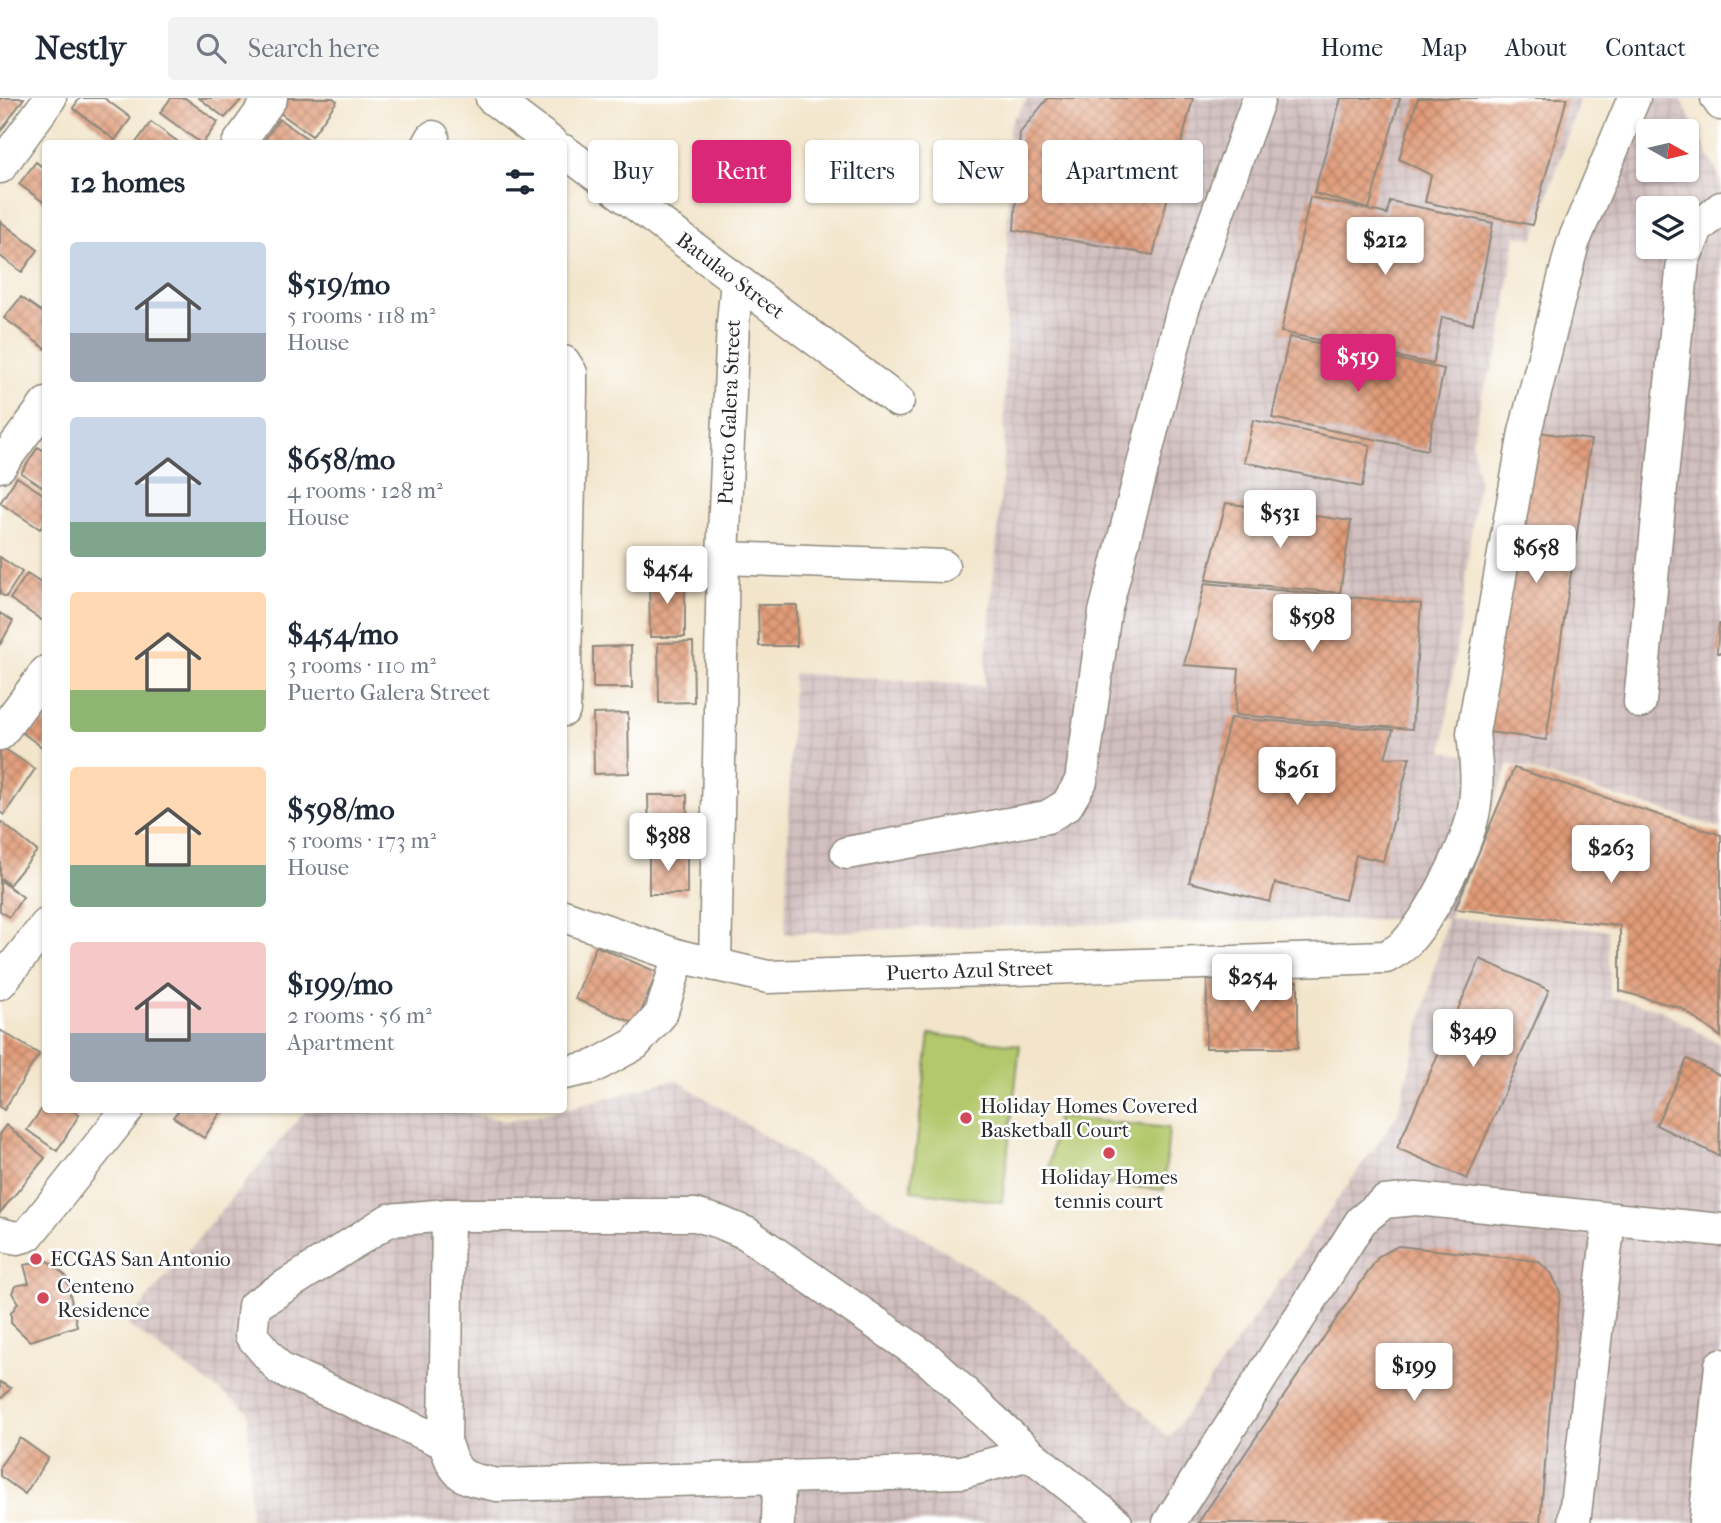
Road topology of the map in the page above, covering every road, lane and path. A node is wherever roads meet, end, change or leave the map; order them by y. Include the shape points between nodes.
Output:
1 (50, 98) edge
2 (271, 98) edge
3 (492, 98) edge
4 (1259, 98) edge
5 (1634, 98) edge
6 (1717, 98) edge
7 (1721, 104) edge
8 (240, 140) edge
9 (548, 140) edge
10 (567, 153) edge
11 (0, 167) edge
12 (1721, 208) edge
13 (737, 281) junction
14 (567, 368) edge
15 (898, 401) dead end
16 (42, 409) edge
17 (0, 466) edge
18 (723, 558) junction
19 (943, 566) dead end
20 (567, 574) edge
21 (42, 676) edge
22 (1640, 702) dead end
23 (0, 734) edge
24 (847, 853) dead end
25 (567, 917) edge
26 (42, 930) edge
27 (679, 956) junction
28 (715, 965) junction
29 (0, 983) edge
30 (567, 1072) edge
31 (125, 1113) edge
32 (448, 1215) junction
33 (1609, 1220) junction
34 (1721, 1230) edge
35 (0, 1234) edge
36 (1721, 1365) edge
37 (444, 1443) junction
38 (1030, 1454) junction
39 (779, 1477) junction
40 (778, 1523) edge
41 (1116, 1523) edge
42 (1169, 1523) edge
43 (1574, 1523) edge
44 (1705, 1523) edge

1 - 11 street
2 - 8 street
3 - 9 street
4 - 24 street via 1179,322 1105,612 1081,781 1067,805 1047,817
5 - 28 street, Puerto Azul Street via 1573,243 1525,432 1473,733 1478,778 1473,814 1464,844 1403,947 1386,957 768,977
6 - 7 street
10 - 13 street, Batulao Street
12 - 22 street via 1697,229 1683,261
13 - 15 street, Batulao Street
13 - 18 street, Puerto Galera Street
14 - 20 street via 571,392
16 - 17 street
18 - 19 street
18 - 28 street, Puerto Galera Street
21 - 23 street
25 - 27 street, Puerto Azul Street
26 - 29 street
27 - 28 street, Puerto Azul Street
27 - 30 street via 661,1014 635,1044 593,1067
31 - 35 street via 27,1235
32 - 37 street
32 - 37 street via 389,1220 254,1306 251,1320 251,1335 280,1369
32 - 38 street via 695,1215 746,1233 929,1360
33 - 34 street
33 - 42 street via 1416,1199 1384,1202 1361,1221
33 - 43 street
36 - 44 street
37 - 39 street via 452,1466 468,1479 498,1485
38 - 39 street via 962,1472
38 - 41 street
39 - 40 street

